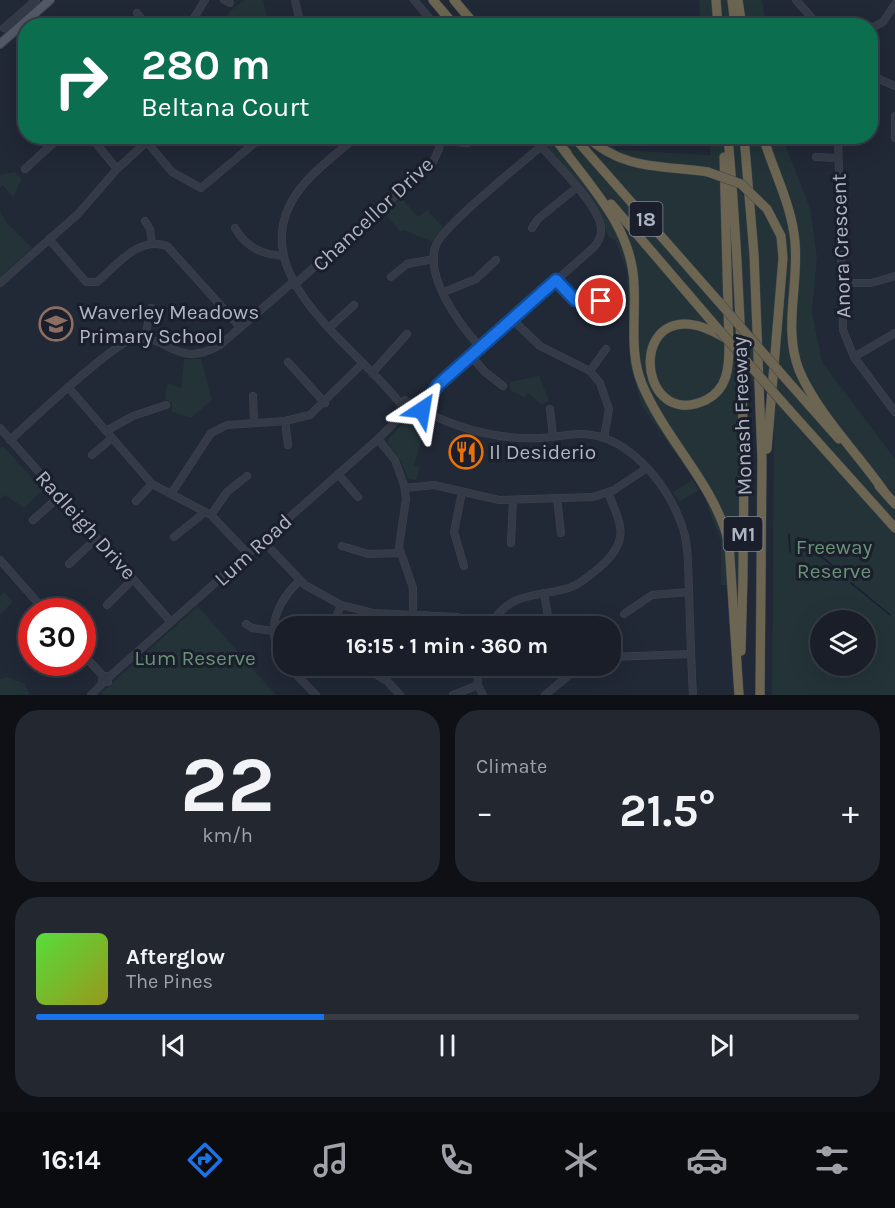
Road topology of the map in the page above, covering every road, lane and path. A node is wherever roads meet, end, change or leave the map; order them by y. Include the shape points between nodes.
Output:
1 (36, 0) edge
2 (50, 0) edge
3 (205, 0) edge
4 (414, 0) edge
5 (433, 0) edge
6 (454, 0) edge
7 (716, 0) edge
8 (732, 0) edge
9 (738, 0) edge
10 (796, 0) edge
11 (298, 1) edge
12 (895, 4) edge
13 (137, 13) dead end
14 (30, 18) edge
15 (141, 18) edge
16 (194, 18) edge
17 (300, 18) edge
18 (429, 18) edge
19 (448, 18) edge
20 (469, 18) edge
21 (717, 18) edge
22 (734, 18) edge
23 (741, 18) edge
24 (812, 18) edge
25 (878, 25) edge
26 (4, 28) dead end
27 (18, 28) edge
28 (0, 44) edge
29 (878, 79) edge
30 (895, 86) edge
31 (895, 116) edge
32 (895, 138) edge
33 (52, 144) edge
34 (97, 144) edge
35 (145, 144) edge
36 (149, 144) edge
37 (253, 144) edge
38 (348, 144) edge
39 (439, 144) edge
40 (538, 144) edge
41 (559, 144) edge
42 (580, 144) edge
43 (596, 144) edge
44 (726, 144) edge
45 (727, 144) edge
46 (745, 144) edge
47 (766, 144) edge
48 (838, 144) edge
49 (540, 147) junction
50 (563, 149) junction
51 (816, 158) dead end
52 (838, 158) junction
53 (25, 169) dead end
54 (117, 169) junction
55 (201, 188) junction
56 (576, 188) junction
57 (202, 197) dead end
58 (146, 221) dead end
59 (235, 228) dead end
60 (532, 228) dead end
61 (49, 240) junction
62 (152, 243) junction
63 (283, 256) junction
64 (434, 259) junction
65 (496, 260) dead end
66 (895, 276) edge
67 (391, 277) dead end
68 (556, 280) junction
69 (0, 283) edge
70 (842, 283) junction
71 (293, 284) junction
72 (444, 292) junction
73 (601, 301) dead end
74 (354, 305) dead end
75 (151, 308) dead end
76 (512, 319) junction
77 (240, 327) junction
78 (330, 327) junction
79 (895, 333) edge
80 (407, 334) dead end
81 (722, 334) junction
82 (145, 338) junction
83 (480, 347) junction
84 (606, 349) dead end
85 (471, 356) junction
86 (854, 357) junction
87 (288, 362) dead end
88 (363, 363) junction
89 (590, 371) junction
90 (372, 373) junction
91 (503, 386) dead end
92 (69, 388) junction
93 (253, 396) dead end
94 (324, 403) junction
95 (892, 404) edge
96 (166, 405) dead end
97 (407, 406) junction
98 (550, 409) dead end
99 (422, 410) junction
100 (895, 412) edge
101 (285, 421) junction
102 (254, 422) junction
103 (0, 428) edge
104 (106, 431) junction
105 (553, 437) junction
106 (112, 438) junction
107 (604, 438) junction
108 (378, 439) junction
109 (10, 440) junction
110 (288, 445) dead end
111 (92, 455) dead end
112 (647, 468) junction
113 (338, 474) junction
114 (247, 476) dead end
115 (152, 483) junction
116 (405, 488) junction
117 (883, 490) junction
118 (462, 492) junction
119 (608, 493) junction
120 (171, 494) junction
121 (60, 496) junction
122 (358, 497) dead end
123 (557, 498) junction
124 (513, 500) junction
125 (136, 501) dead end
126 (895, 504) edge
127 (208, 514) junction
128 (33, 520) dead end
129 (895, 528) edge
130 (561, 533) dead end
131 (174, 537) dead end
132 (97, 538) junction
133 (263, 540) junction
134 (511, 543) dead end
135 (763, 543) junction
136 (342, 546) dead end
137 (400, 553) junction
138 (248, 554) junction
139 (0, 560) edge
140 (69, 564) dead end
141 (464, 566) dead end
142 (133, 579) junction
143 (300, 580) junction
144 (544, 592) junction
145 (689, 592) junction
146 (33, 598) edge
147 (107, 604) dead end
148 (341, 605) junction
149 (624, 614) dead end
150 (413, 615) junction
151 (426, 615) joint
152 (548, 615) dead end
153 (277, 616) edge
154 (336, 616) edge
155 (442, 616) edge
156 (499, 616) edge
157 (171, 622) junction
158 (246, 624) dead end
159 (273, 631) edge
160 (691, 654) junction
161 (621, 657) edge
162 (96, 668) edge
163 (298, 676) edge
164 (379, 676) edge
165 (478, 676) edge
166 (568, 676) edge
167 (105, 678) junction
168 (478, 685) junction
169 (91, 695) edge
170 (316, 695) edge
171 (400, 695) edge
172 (453, 695) edge
173 (483, 695) edge
174 (545, 695) edge
175 (693, 695) edge
176 (739, 695) edge
177 (760, 695) edge

1 - 26 street
2 - 14 main road
3 - 16 street
4 - 18 street
5 - 19 highway
6 - 20 highway
7 - 21 highway
8 - 22 highway
9 - 23 highway
10 - 24 street
11 - 17 street
12 - 25 street
13 - 15 street
27 - 28 main road
29 - 30 street
31 - 32 street
33 - 53 street
34 - 54 street
35 - 54 street
36 - 55 street via 172,172
37 - 55 street
38 - 63 street via 291,202 282,235
39 - 71 street, Chancellor Drive via 432,164
40 - 49 street
41 - 50 highway, 18
42 - 117 highway, 18, bridge
43 - 135 highway, bridge via 634,164 708,172 741,184 767,209 781,236 783,258 768,420
44 - 81 highway via 727,375 713,396 697,403 673,401 658,390 650,376 649,359 653,344 662,333 690,323
45 - 176 highway, Monash Freeway / M1 via 740,325 743,515
46 - 135 highway, Monash Freeway / M1 via 756,298
47 - 117 highway via 795,240 792,319 799,369
48 - 52 street, Anora Crescent
49 - 56 street
49 - 64 street via 443,234
50 - 81 highway, 18
50 - 176 highway via 621,229 633,270 635,344 641,381 656,414 703,481 723,520 732,570
51 - 52 street
52 - 70 street, Anora Crescent
54 - 61 street
55 - 57 street
56 - 60 street
56 - 68 street via 596,214 602,230 594,247
58 - 62 street
59 - 63 street via 253,249
61 - 62 street via 91,284 137,247
61 - 69 street
62 - 77 street via 171,250
63 - 71 street
64 - 67 street via 412,262
64 - 72 street
65 - 72 street via 476,279
66 - 70 street via 871,283
68 - 73 street via 575,300
68 - 76 street
70 - 86 street, Anora Crescent via 843,330
71 - 77 street, Chancellor Drive
71 - 78 street
72 - 83 street via 457,320
74 - 78 street
75 - 82 street
76 - 83 street
76 - 89 street via 546,350
77 - 82 street, Chancellor Drive via 220,345 192,355
78 - 88 street
79 - 86 street
80 - 90 street
81 - 129 highway, 18, bridge
82 - 92 street via 121,343
83 - 85 street
84 - 89 street
85 - 91 street
85 - 99 street via 435,388
86 - 95 street, Anora Crescent
87 - 94 street
88 - 90 street
88 - 94 street
89 - 107 street via 603,387 608,402
90 - 97 street
92 - 104 street
92 - 109 street
93 - 102 street
94 - 101 street via 310,415
95 - 100 street, Anora Crescent
96 - 104 street via 133,416
97 - 99 street
97 - 108 street, Lum Road
98 - 105 street
99 - 105 street via 482,433
101 - 102 street
101 - 110 street
102 - 120 street via 227,425 211,433
103 - 109 street, Radleigh Drive
104 - 106 street
105 - 107 street via 581,434
106 - 111 street
106 - 115 street
107 - 112 street via 626,448
108 - 113 street, Lum Road
108 - 116 street via 396,463
109 - 121 street, Radleigh Drive
112 - 119 street
112 - 145 street via 681,524
113 - 122 street
113 - 133 street, Lum Road
114 - 127 street
115 - 120 street
115 - 125 street
116 - 118 street via 430,484
116 - 137 street
117 - 126 highway, 18
118 - 124 street
118 - 141 street via 454,532
119 - 123 street
119 - 144 street via 621,527 618,548 582,582
120 - 127 street
121 - 128 street
121 - 132 street, Radleigh Drive
123 - 124 street
123 - 130 street
124 - 134 street
127 - 131 street
127 - 138 street
132 - 140 street
132 - 142 street, Radleigh Drive
133 - 138 street, Lum Road
133 - 143 street
135 - 177 highway, Monash Freeway / M1
136 - 137 street via 368,554
137 - 150 street via 413,588
138 - 157 street, Lum Road
139 - 146 street
142 - 147 street
142 - 157 street, Radleigh Drive
143 - 148 street
143 - 153 street via 280,602
144 - 152 street
144 - 156 street via 513,601
145 - 149 street via 652,596
145 - 160 street
148 - 150 street via 373,613
148 - 154 street
150 - 151 street
151 - 155 street
157 - 167 street, Lum Road
158 - 159 street
160 - 161 street
160 - 175 street
162 - 167 street
163 - 170 street
164 - 171 street
165 - 168 street
166 - 174 street
167 - 169 street, Lum Road
168 - 172 street
168 - 173 street

